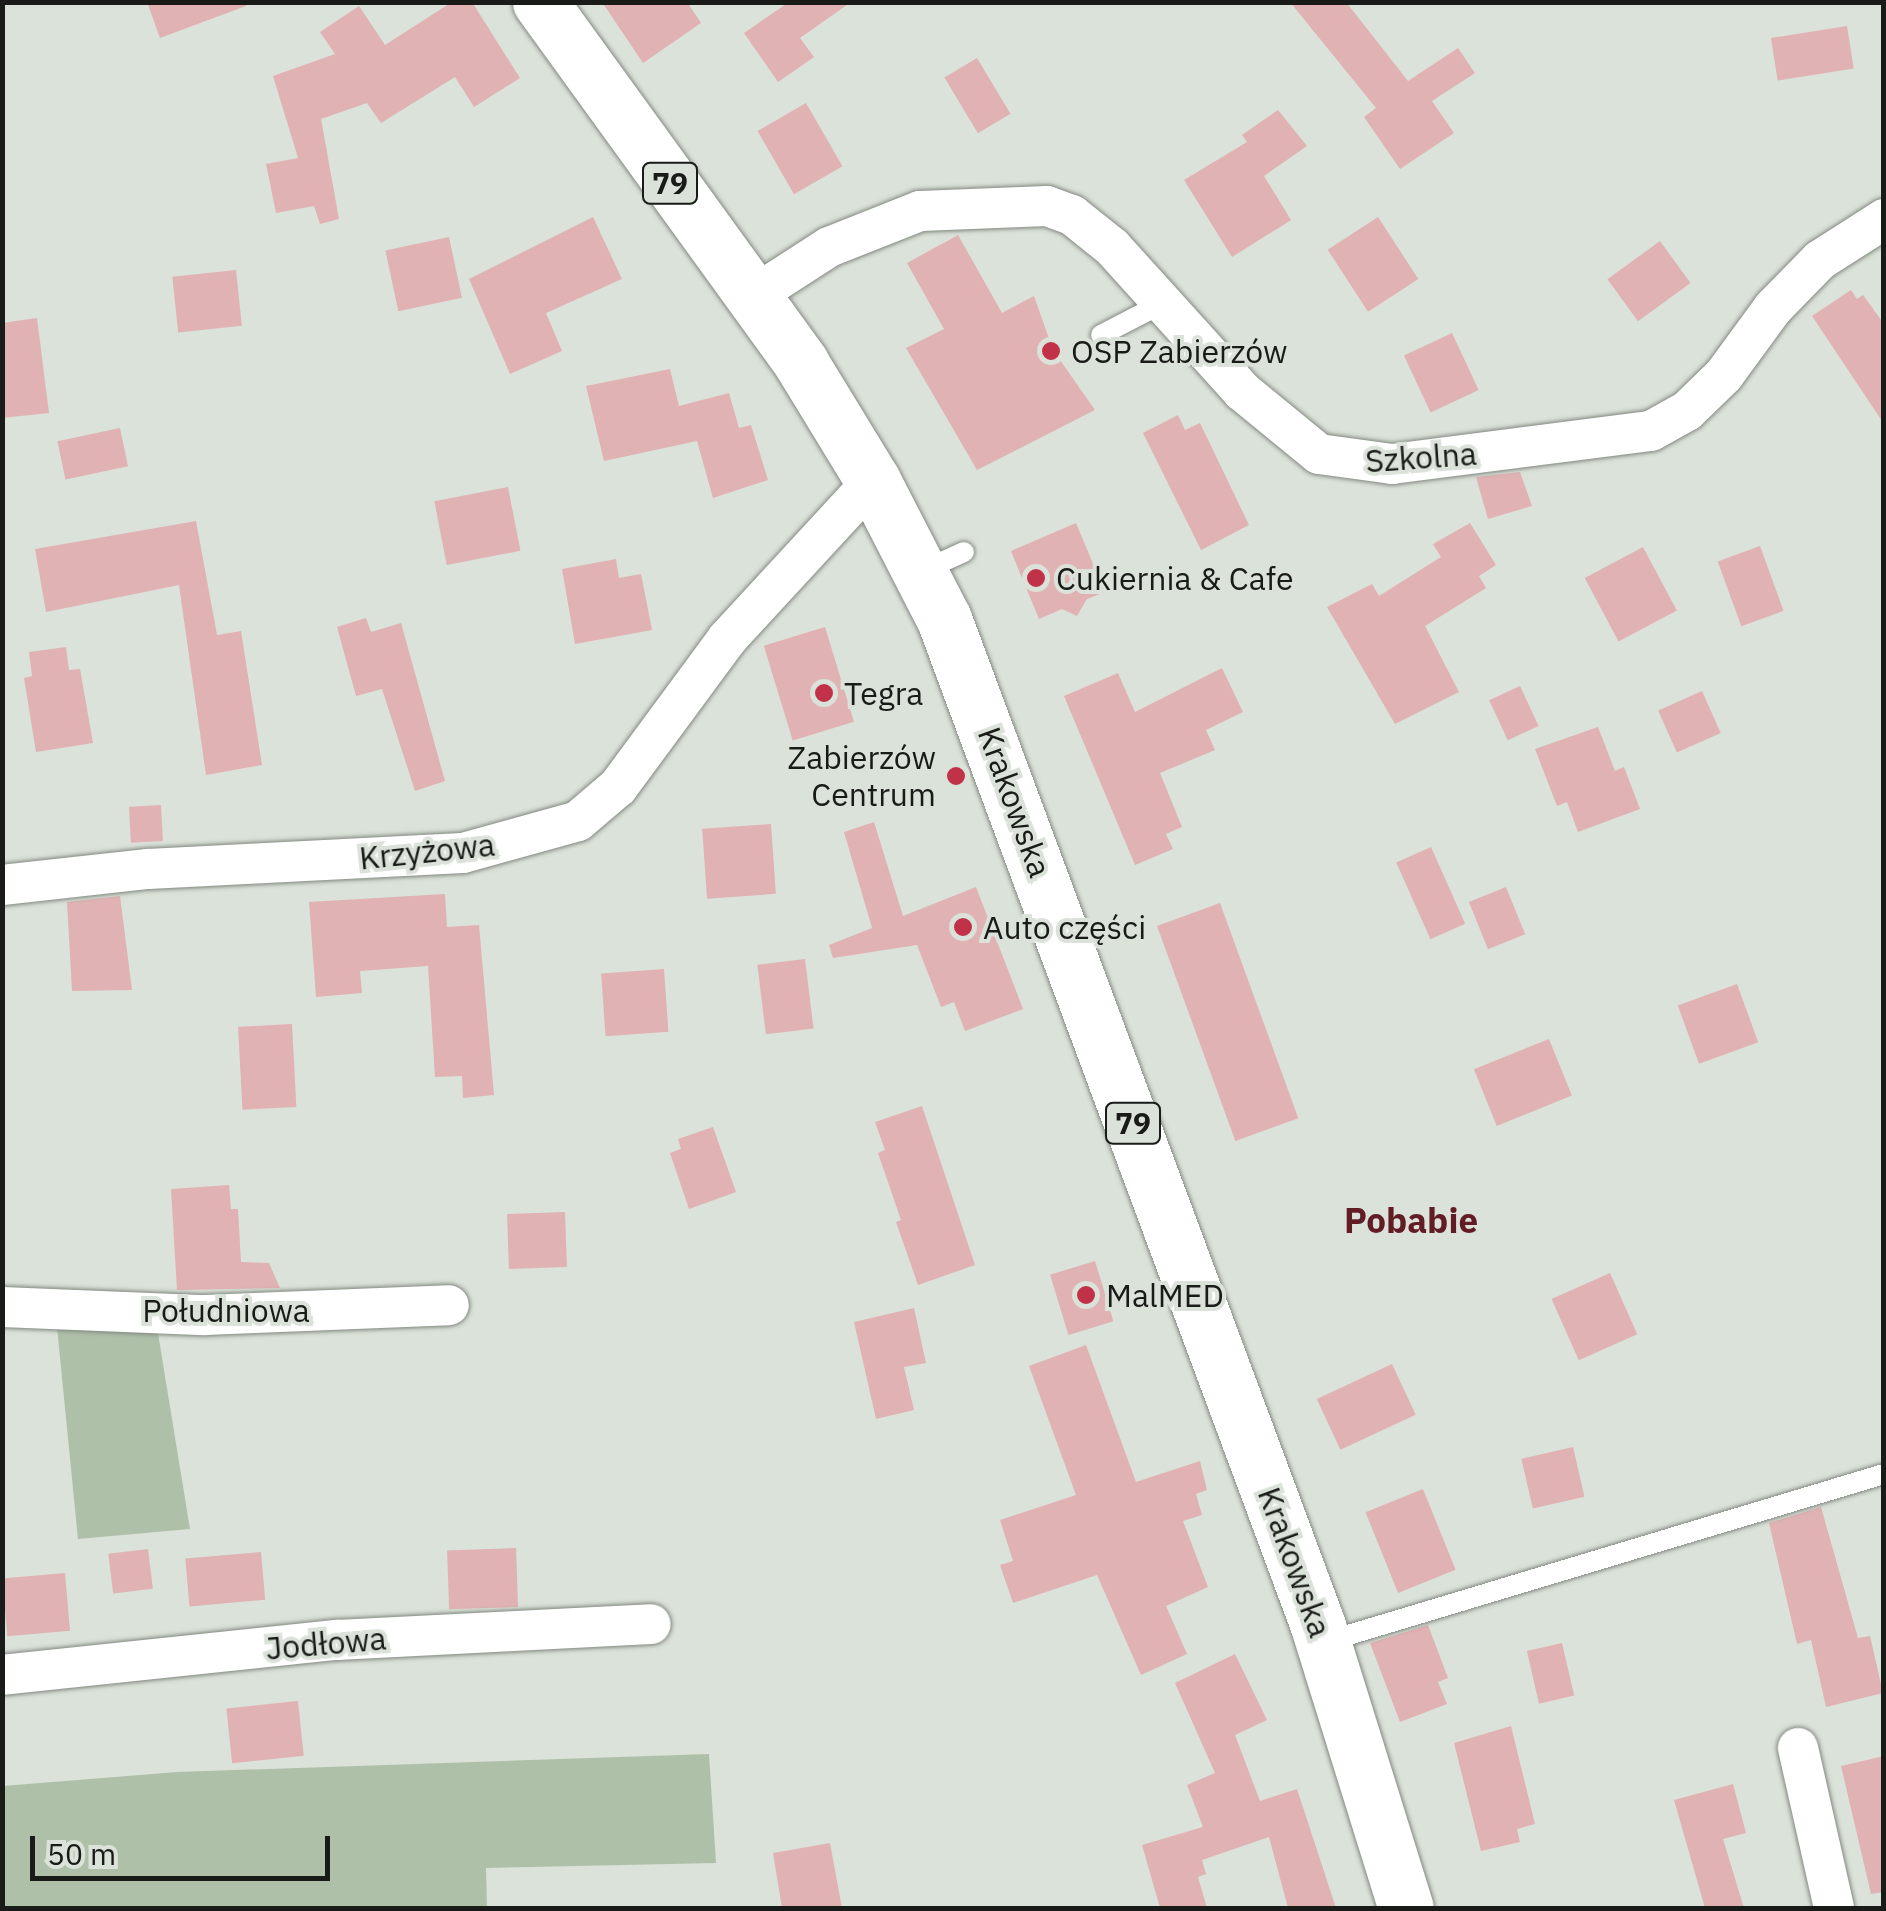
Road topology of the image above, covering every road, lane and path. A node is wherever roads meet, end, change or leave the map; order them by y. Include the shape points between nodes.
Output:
1 (540, 2) edge
2 (1884, 219) edge
3 (752, 296) junction
4 (1160, 304) junction
5 (1101, 335) dead end
6 (873, 481) junction
7 (2, 885) edge
8 (449, 1305) dead end
9 (2, 1307) edge
10 (1884, 1474) edge
11 (650, 1624) dead end
12 (1324, 1642) junction
13 (2, 1675) edge
14 (1798, 1748) dead end
15 (1406, 1908) edge
16 (1834, 1908) edge

1 - 3 main road, Krakowska / 79
2 - 4 street, Szkolna via 1820,260 1687,410 1651,430 1489,453 1392,464 1319,454 1242,391
3 - 4 street, Szkolna via 829,247 920,210 997,204 1047,206 1072,215 1112,247
3 - 6 main road, Krakowska / 79
4 - 5 lane
6 - 7 street, Krzyżowa via 727,639 618,787 593,811 537,837 464,853
6 - 12 main road, Krakowska / 79 via 942,562 965,666
8 - 9 street, Południowa via 204,1314
10 - 12 lane
11 - 13 street, Jodłowa via 337,1640
12 - 15 main road, Krakowska / 79
14 - 16 street

